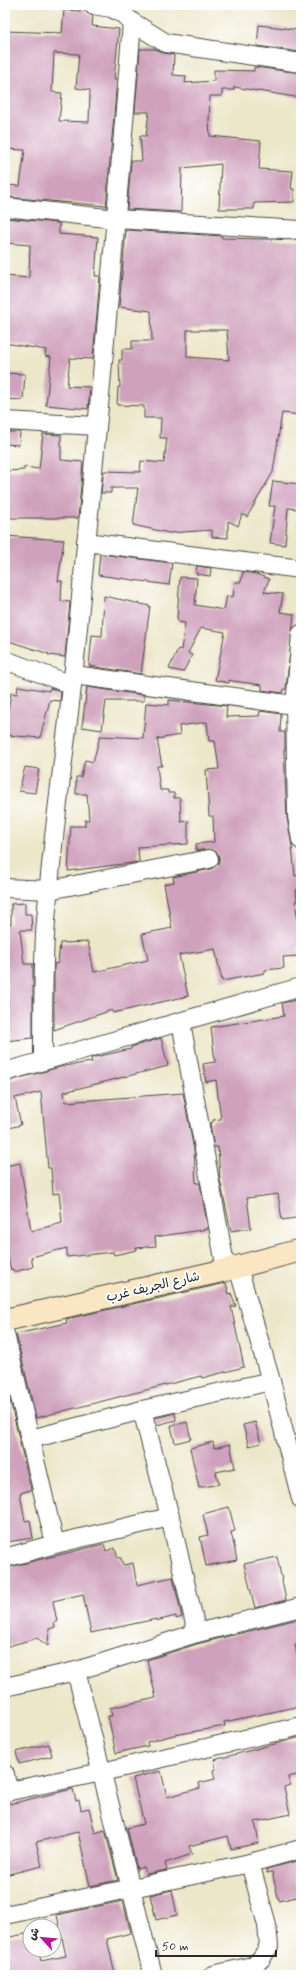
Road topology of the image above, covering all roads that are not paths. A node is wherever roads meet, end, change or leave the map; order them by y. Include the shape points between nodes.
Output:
1 (93, 5) edge
2 (132, 22) junction
3 (301, 63) edge
4 (5, 207) edge
5 (116, 219) junction
6 (301, 230) edge
7 (5, 422) edge
8 (97, 426) junction
9 (86, 542) junction
10 (301, 569) edge
11 (301, 634) edge
12 (5, 660) edge
13 (73, 680) junction
14 (298, 706) edge
15 (301, 840) edge
16 (209, 859) dead end
17 (5, 888) edge
18 (49, 890) junction
19 (301, 987) edge
20 (181, 1022) junction
21 (43, 1061) junction
22 (5, 1072) edge
23 (301, 1250) edge
24 (232, 1269) junction
25 (5, 1320) edge
26 (5, 1334) edge
27 (271, 1380) junction
28 (142, 1410) junction
29 (31, 1439) junction
30 (301, 1499) edge
31 (170, 1517) junction
32 (55, 1544) junction
33 (5, 1558) edge
34 (301, 1607) edge
35 (197, 1633) junction
36 (76, 1671) junction
37 (5, 1687) edge
38 (301, 1726) edge
39 (102, 1772) junction
40 (6, 1786) edge
41 (301, 1849) edge
42 (250, 1863) junction
43 (132, 1888) junction
44 (5, 1915) edge
45 (153, 1975) edge
46 (213, 1975) edge

1 - 2 street via 111,8
2 - 3 street via 166,43
2 - 5 street
4 - 5 street
5 - 6 street
5 - 8 street
7 - 8 street
8 - 9 street
9 - 10 street
9 - 13 street
11 - 14 street
12 - 13 street
13 - 14 street
13 - 18 street
14 - 15 street via 298,816
16 - 18 street
17 - 18 street
18 - 21 street via 45,935
19 - 20 street
20 - 21 street
20 - 24 street
21 - 22 street
23 - 24 street, شارع الجريف غرب
24 - 25 street, شارع الجريف غرب
24 - 27 street
26 - 29 street
27 - 28 street
27 - 30 street
28 - 29 street
28 - 31 street
29 - 32 street
31 - 32 street
31 - 35 street
32 - 33 street
34 - 35 street
35 - 36 street
36 - 37 street
36 - 39 street
38 - 39 street
39 - 40 street
39 - 43 street
41 - 42 street
42 - 43 street
42 - 46 street via 267,1925 269,1946 262,1959 252,1966
43 - 44 street
43 - 45 street

